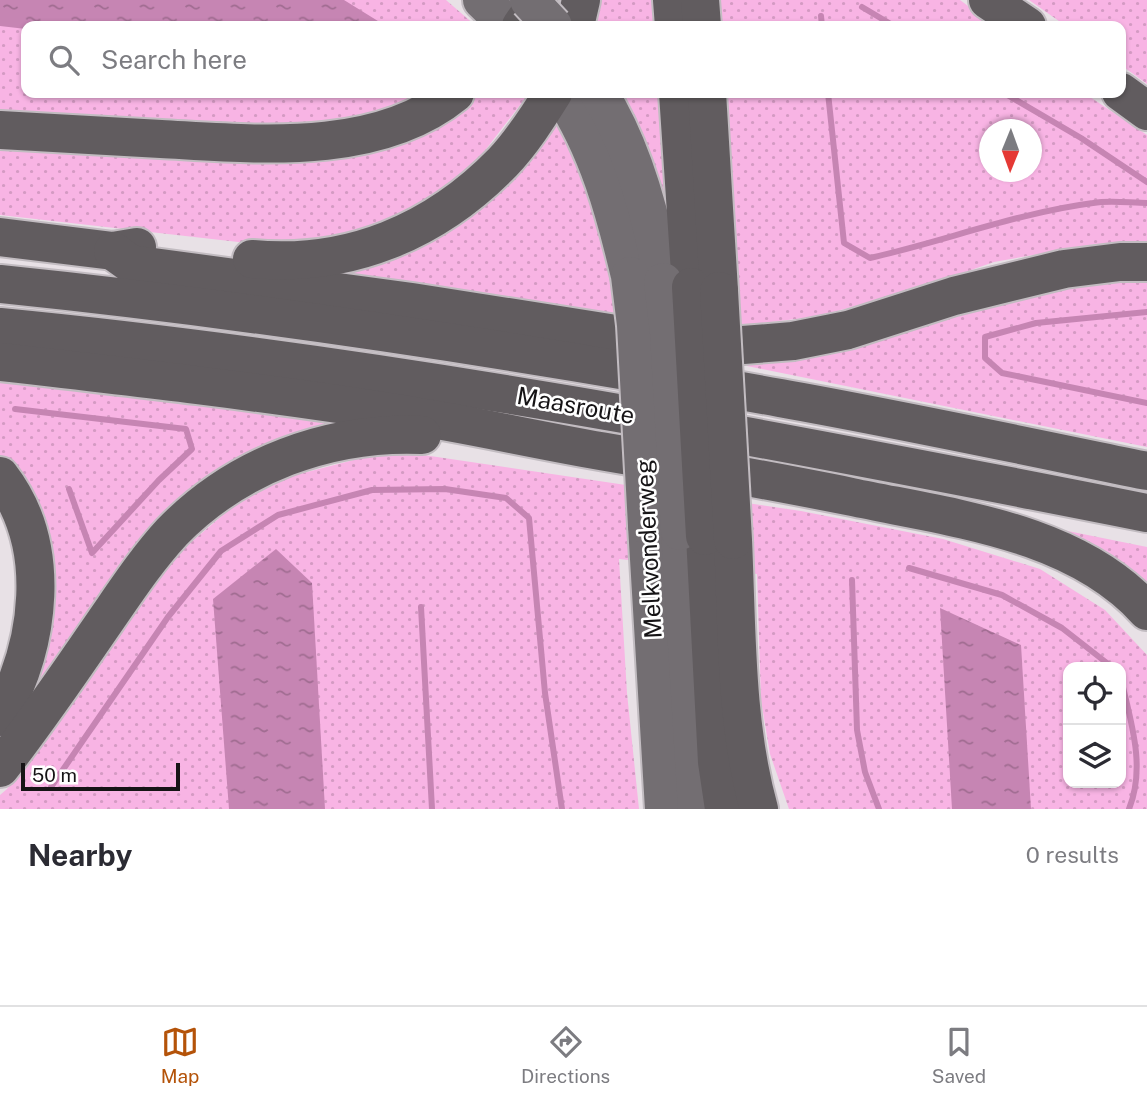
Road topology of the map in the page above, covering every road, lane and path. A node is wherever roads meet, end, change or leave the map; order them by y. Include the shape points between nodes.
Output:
1 (482, 0) edge
2 (529, 0) edge
3 (539, 0) edge
4 (581, 0) edge
5 (672, 0) edge
6 (701, 0) edge
7 (988, 0) edge
8 (504, 21) edge
9 (524, 21) edge
10 (548, 21) edge
11 (576, 21) edge
12 (674, 21) edge
13 (702, 21) edge
14 (1020, 21) edge
15 (1126, 96) edge
16 (447, 98) edge
17 (550, 98) edge
18 (564, 98) edge
19 (602, 98) edge
20 (678, 98) edge
21 (706, 98) edge
22 (1147, 111) edge
23 (0, 130) edge
24 (0, 237) edge
25 (113, 251) junction
26 (1147, 262) edge
27 (0, 284) edge
28 (676, 284) junction
29 (0, 327) edge
30 (0, 362) edge
31 (577, 447) junction
32 (1147, 471) edge
33 (0, 476) edge
34 (1147, 513) edge
35 (691, 533) junction
36 (1147, 611) edge
37 (0, 716) edge
38 (0, 768) edge
39 (664, 809) edge
40 (697, 809) edge
41 (724, 809) edge
42 (759, 809) edge

1 - 8 main road
2 - 10 main road, bridge
3 - 9 highway
4 - 11 highway
5 - 12 highway
6 - 13 highway
7 - 14 highway
15 - 22 highway
16 - 23 highway via 403,123 355,136 299,143
17 - 25 highway via 504,161 475,188 436,217 394,239 316,259 284,262 134,246
18 - 28 main road, Melkvonderweg via 603,176
19 - 28 main road, Melkvonderweg
20 - 28 highway
21 - 28 highway
24 - 25 highway
25 - 26 highway via 131,264 679,344 743,345 848,330 954,296 1064,269
27 - 32 highway, Maasroute via 459,343 782,398
28 - 35 highway, bridge
28 - 35 main road, Melkvonderweg, bridge via 669,333
29 - 34 highway, Maasroute via 145,341 455,384
30 - 31 highway via 398,413
31 - 36 highway via 992,528 1098,570
31 - 38 highway via 394,434 336,441 255,471 203,504 172,533
33 - 37 highway via 27,532 35,598 28,653
35 - 39 main road, Melkvonderweg
35 - 40 main road, Melkvonderweg
35 - 41 highway
35 - 42 highway via 739,667

